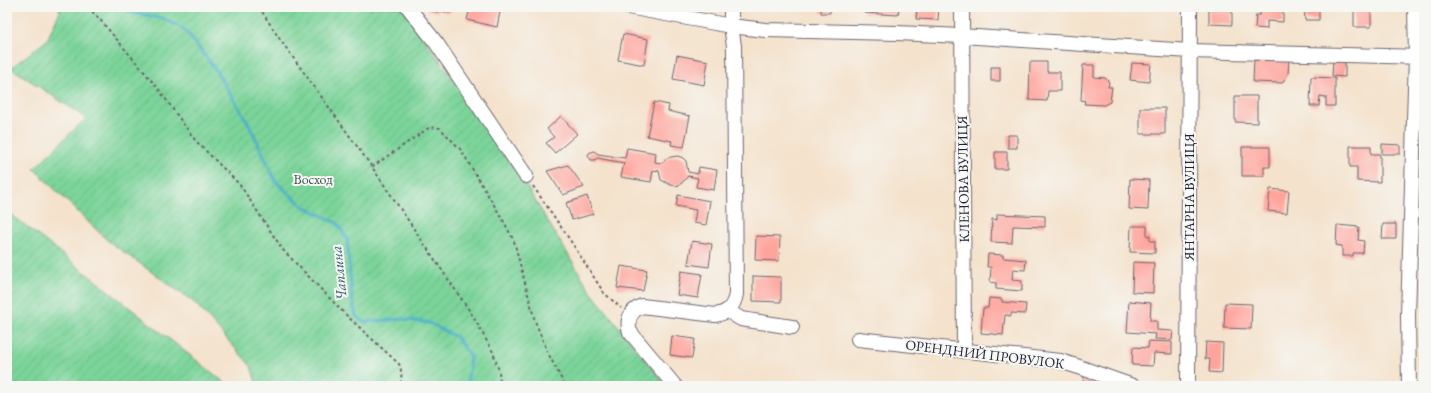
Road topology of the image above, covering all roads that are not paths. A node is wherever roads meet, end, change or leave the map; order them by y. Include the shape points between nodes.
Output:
1 (408, 7) edge
2 (628, 7) edge
3 (731, 7) edge
4 (962, 7) edge
5 (1190, 7) edge
6 (1415, 7) edge
7 (731, 26) junction
8 (962, 36) junction
9 (1190, 51) junction
10 (1420, 57) edge
11 (526, 176) road end
12 (728, 311) junction
13 (792, 327) dead end
14 (858, 339) dead end
15 (964, 351) junction
16 (675, 386) edge
17 (1133, 386) edge
18 (1188, 386) edge
19 (1409, 386) edge

1 - 11 street via 437,44
2 - 7 street
3 - 7 street
4 - 8 street, КЛЕНОВА ВУЛИЦЯ
5 - 9 street, ЯНТАРНА ВУЛИЦЯ
6 - 10 street
7 - 8 street via 765,30
7 - 12 street via 734,46 736,294
8 - 9 street
8 - 15 street, КЛЕНОВА ВУЛИЦЯ
9 - 10 street
9 - 18 street, ЯНТАРНА ВУЛИЦЯ
10 - 19 street via 1408,315
12 - 13 street via 741,319
12 - 16 street via 715,315 642,306 630,316 630,332
14 - 15 street, ОРЕНДНИЙ ПРОВУЛОК
15 - 17 street, ОРЕНДНИЙ ПРОВУЛОК via 1060,361

